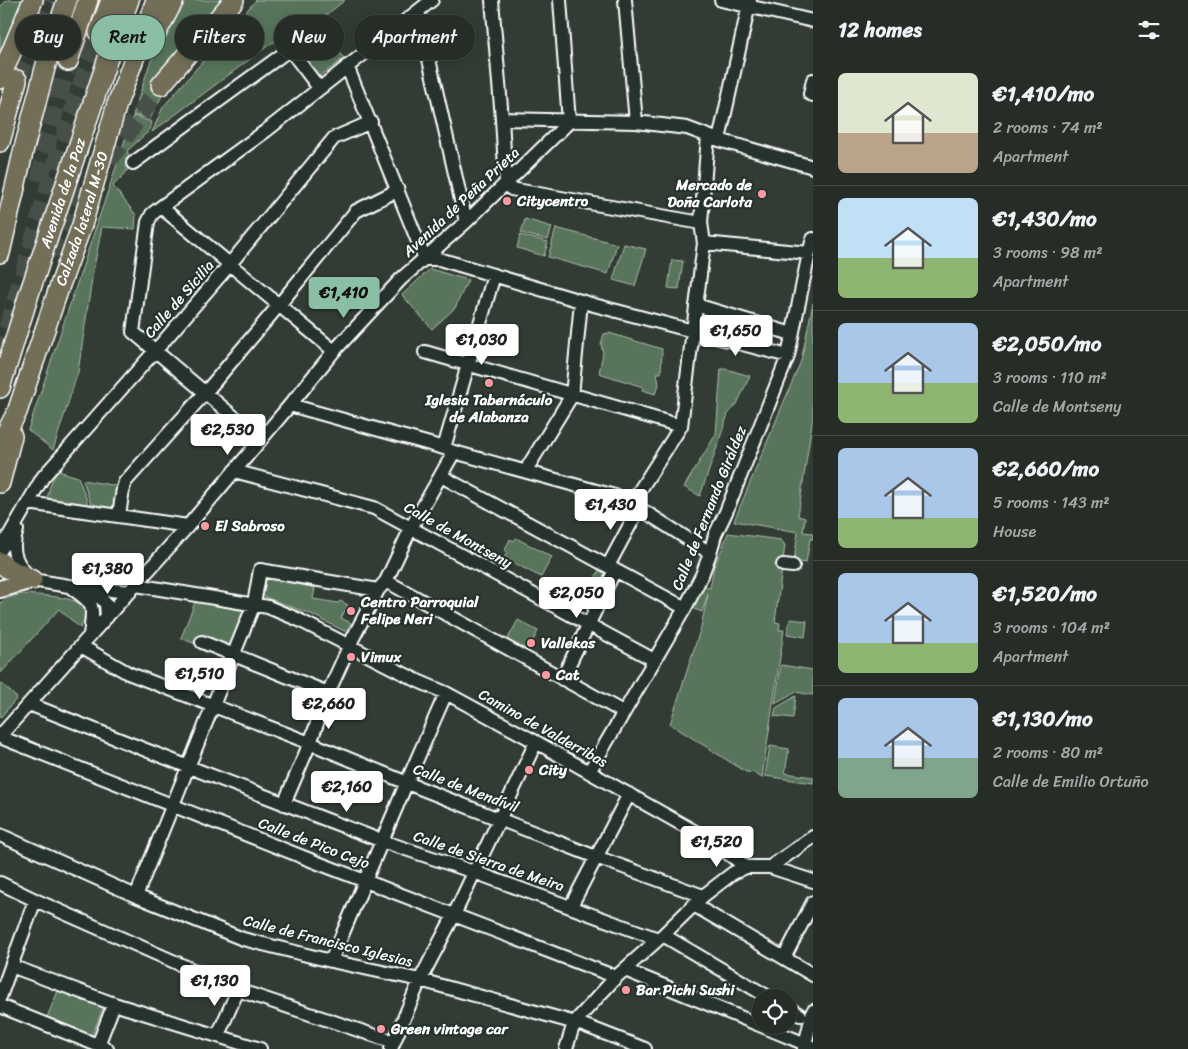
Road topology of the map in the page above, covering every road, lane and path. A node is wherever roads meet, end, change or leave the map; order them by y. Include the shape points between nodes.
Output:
1 (33, 0) edge
2 (67, 0) edge
3 (88, 0) edge
4 (111, 0) edge
5 (129, 0) edge
6 (156, 0) edge
7 (174, 0) edge
8 (234, 0) edge
9 (432, 0) edge
10 (492, 0) edge
11 (560, 0) edge
12 (625, 0) edge
13 (720, 0) edge
14 (749, 3) edge
15 (418, 10) junction
16 (105, 15) tunnel mouth
17 (813, 21) edge
18 (68, 61) tunnel mouth
19 (347, 66) junction
20 (9, 79) edge
21 (813, 80) edge
22 (161, 85) tunnel mouth
23 (319, 88) junction
24 (813, 95) edge
25 (502, 119) junction
26 (371, 122) junction
27 (569, 122) junction
28 (636, 122) junction
29 (714, 138) junction
30 (0, 142) edge
31 (133, 163) dead end
32 (813, 167) edge
33 (506, 183) junction
34 (398, 190) junction
35 (161, 207) junction
36 (466, 222) junction
37 (701, 223) junction
38 (82, 225) junction
39 (813, 239) edge
40 (704, 243) junction
41 (0, 253) edge
42 (809, 253) junction
43 (425, 259) junction
44 (230, 264) junction
45 (494, 276) junction
46 (581, 302) junction
47 (279, 305) junction
48 (696, 306) junction
49 (692, 330) junction
50 (792, 334) junction
51 (334, 351) junction
52 (155, 352) junction
53 (425, 352) dead end
54 (788, 356) junction
55 (467, 365) junction
56 (0, 388) edge
57 (205, 393) junction
58 (572, 395) junction
59 (290, 405) junction
60 (681, 426) junction
61 (260, 439) junction
62 (6, 440) edge
63 (449, 450) junction
64 (0, 468) edge
65 (234, 472) junction
66 (527, 472) junction
67 (441, 476) junction
68 (0, 483) edge
69 (636, 504) junction
70 (25, 507) junction
71 (119, 516) junction
72 (188, 526) junction
73 (411, 528) junction
74 (0, 551) edge
75 (710, 553) junction
76 (0, 562) edge
77 (612, 568) junction
78 (32, 580) junction
79 (382, 585) junction
80 (69, 586) junction
81 (133, 588) junction
82 (0, 589) edge
83 (254, 604) junction
84 (684, 608) junction
85 (107, 617) junction
86 (589, 625) junction
87 (90, 635) junction
88 (202, 642) dead end
89 (350, 645) junction
90 (81, 646) junction
91 (233, 655) junction
92 (654, 660) junction
93 (562, 678) junction
94 (328, 693) junction
95 (446, 693) junction
96 (28, 704) junction
97 (213, 706) junction
98 (623, 712) junction
99 (0, 736) edge
100 (536, 742) junction
101 (310, 743) junction
102 (189, 768) junction
103 (589, 772) junction
104 (406, 782) junction
105 (629, 794) junction
106 (284, 804) junction
107 (173, 806) junction
108 (500, 819) junction
109 (0, 834) edge
110 (813, 837) edge
111 (382, 841) junction
112 (596, 857) junction
113 (746, 867) junction
114 (770, 867) junction
115 (474, 872) junction
116 (366, 880) junction
117 (813, 881) edge
118 (0, 883) edge
119 (136, 896) junction
120 (35, 900) junction
121 (699, 900) junction
122 (813, 902) edge
123 (571, 906) junction
124 (454, 915) junction
125 (661, 937) junction
126 (784, 958) junction
127 (332, 961) junction
128 (11, 966) junction
129 (620, 973) junction
130 (813, 975) edge
131 (420, 980) junction
132 (754, 989) edge
133 (238, 990) junction
134 (0, 997) edge
135 (114, 1004) junction
136 (0, 1006) edge
137 (813, 1011) edge
138 (574, 1023) junction
139 (218, 1035) junction
140 (392, 1045) edge
141 (103, 1047) edge
142 (807, 1047) edge
143 (260, 1049) edge
144 (566, 1049) edge
145 (645, 1049) edge

1 - 20 highway
2 - 41 highway via 48,57
3 - 18 highway
4 - 16 highway
5 - 56 highway, Avenida de la Paz
6 - 38 highway, Calzada lateral M-30 via 117,104
7 - 38 highway via 142,61
8 - 22 highway
9 - 15 street
10 - 25 street
11 - 27 street
12 - 28 street
13 - 14 street
14 - 17 street
14 - 29 street
15 - 19 street
15 - 36 street
19 - 23 street
19 - 26 street
20 - 30 highway
21 - 24 street via 810,94
23 - 31 street via 294,55 286,52
23 - 35 street
25 - 27 street
25 - 33 street
26 - 34 street
26 - 44 street, Calle de Sicilia via 334,138
27 - 28 street
27 - 33 street, Avenida de Peña Prieta
28 - 29 street via 688,128
29 - 32 street
29 - 37 street
33 - 36 street, Avenida de Peña Prieta
33 - 37 street via 511,189
34 - 43 street
34 - 47 street via 356,211
35 - 44 street
35 - 52 street via 148,222 133,332
36 - 43 street, Avenida de Peña Prieta
37 - 40 street
38 - 62 highway, Calzada lateral M-30
39 - 42 street, Calle de Fernando Giráldez
40 - 42 street
40 - 48 street
42 - 50 street, Calle de Fernando Giráldez
43 - 45 street via 439,259
43 - 51 street, Avenida de Peña Prieta via 401,279
44 - 47 street
44 - 52 street, Calle de Sicilia
45 - 46 street
45 - 55 street
46 - 49 street
46 - 58 street
47 - 51 street
47 - 57 street
48 - 49 street
48 - 50 street
49 - 54 street
49 - 60 street
50 - 54 street, Calle de Fernando Giráldez
51 - 59 street, Avenida de Peña Prieta
52 - 57 street
52 - 70 street, Calle de Sicilia via 43,477
53 - 55 street
54 - 75 street, Calle de Fernando Giráldez
55 - 58 street
55 - 63 street
57 - 61 street
57 - 71 street via 126,482
58 - 60 street
58 - 66 street
59 - 61 street, Avenida de Peña Prieta
59 - 63 street
60 - 69 street
61 - 65 street, Avenida de Peña Prieta
62 - 64 highway
62 - 68 highway
63 - 66 street
63 - 67 street
65 - 72 street, Avenida de Peña Prieta
65 - 73 street, Calle de Montseny via 374,508
66 - 69 street
67 - 73 street
67 - 77 street
69 - 75 street
69 - 77 street
70 - 71 street
70 - 74 street, Calle de Sicilia
70 - 78 street, Calle de Sicilia via 13,544 19,564
71 - 72 street
72 - 81 street, Avenida de Peña Prieta
73 - 79 street
73 - 86 street, Calle de Montseny
75 - 84 street, Calle de Fernando Giráldez
76 - 78 highway
77 - 84 street
77 - 86 street
78 - 80 street, Camino de Valderribas
78 - 82 main road
79 - 83 street via 260,570
79 - 89 street
79 - 93 street
80 - 81 street, Camino de Valderribas
80 - 85 street, Camino de Valderribas via 101,598 106,604
80 - 87 street, Camino de Valderribas via 93,608
81 - 83 street, Camino de Valderribas
81 - 85 street, Avenida de Peña Prieta
83 - 89 street, Camino de Valderribas via 297,619
83 - 91 street
84 - 92 street, Calle de Fernando Giráldez
85 - 87 street, Avenida de Peña Prieta
86 - 92 street, Calle de Montseny
86 - 93 street
87 - 90 street, Avenida de Peña Prieta
88 - 91 street
89 - 94 street
89 - 95 street, Camino de Valderribas
90 - 96 street, Avenida de Peña Prieta
90 - 97 street, Calle de Mendívil via 128,673
91 - 94 street
91 - 97 street
92 - 98 street, Calle de Fernando Giráldez
93 - 98 street
94 - 101 street
95 - 100 street, Camino de Valderribas
95 - 104 street
96 - 99 street, Avenida de Peña Prieta
96 - 102 street, Calle de Sierra de Meira
97 - 101 street, Calle de Mendívil
97 - 102 street
98 - 103 street, Calle de Fernando Giráldez
99 - 107 street, Calle de Pico Cejo
100 - 103 street, Camino de Valderribas
100 - 108 street
101 - 104 street, Calle de Mendívil
101 - 106 street
102 - 106 street, Calle de Sierra de Meira
102 - 107 street
103 - 105 street, Camino de Valderribas
104 - 108 street, Calle de Mendívil
104 - 111 street
105 - 112 street
105 - 113 street, Camino de Valderribas via 713,842
106 - 111 street, Calle de Sierra de Meira
107 - 116 street, Calle de Pico Cejo
107 - 119 street
108 - 112 street, Calle de Mendívil
108 - 115 street
109 - 119 street, Calle de Francisco Iglesias
110 - 114 street
111 - 115 street, Calle de Sierra de Meira
111 - 116 street
112 - 121 street, Calle de Mendívil
112 - 123 street
113 - 114 street
113 - 121 street via 733,872
114 - 117 street
115 - 123 street, Calle de Sierra de Meira
115 - 124 street
116 - 124 street, Calle de Pico Cejo
116 - 127 street
118 - 120 street
119 - 127 street, Calle de Francisco Iglesias via 243,939
120 - 128 street
120 - 133 street
121 - 125 street
121 - 126 street, Calle de Mendívil
122 - 126 street
123 - 125 street, Calle de Sierra de Meira
124 - 129 street, Calle de Pico Cejo
124 - 131 street
125 - 129 street
125 - 132 street, Calle de Sierra de Meira
126 - 130 street, Calle de Mendívil
127 - 131 street, Calle de Francisco Iglesias
128 - 134 street
128 - 135 street
129 - 138 street
129 - 142 street, Calle de Pico Cejo
131 - 138 street, Calle de Francisco Iglesias
131 - 140 street
133 - 139 street
133 - 140 street
135 - 139 street
135 - 141 street
136 - 141 street
137 - 142 street
138 - 144 street
138 - 145 street, Calle de Francisco Iglesias
139 - 143 street

